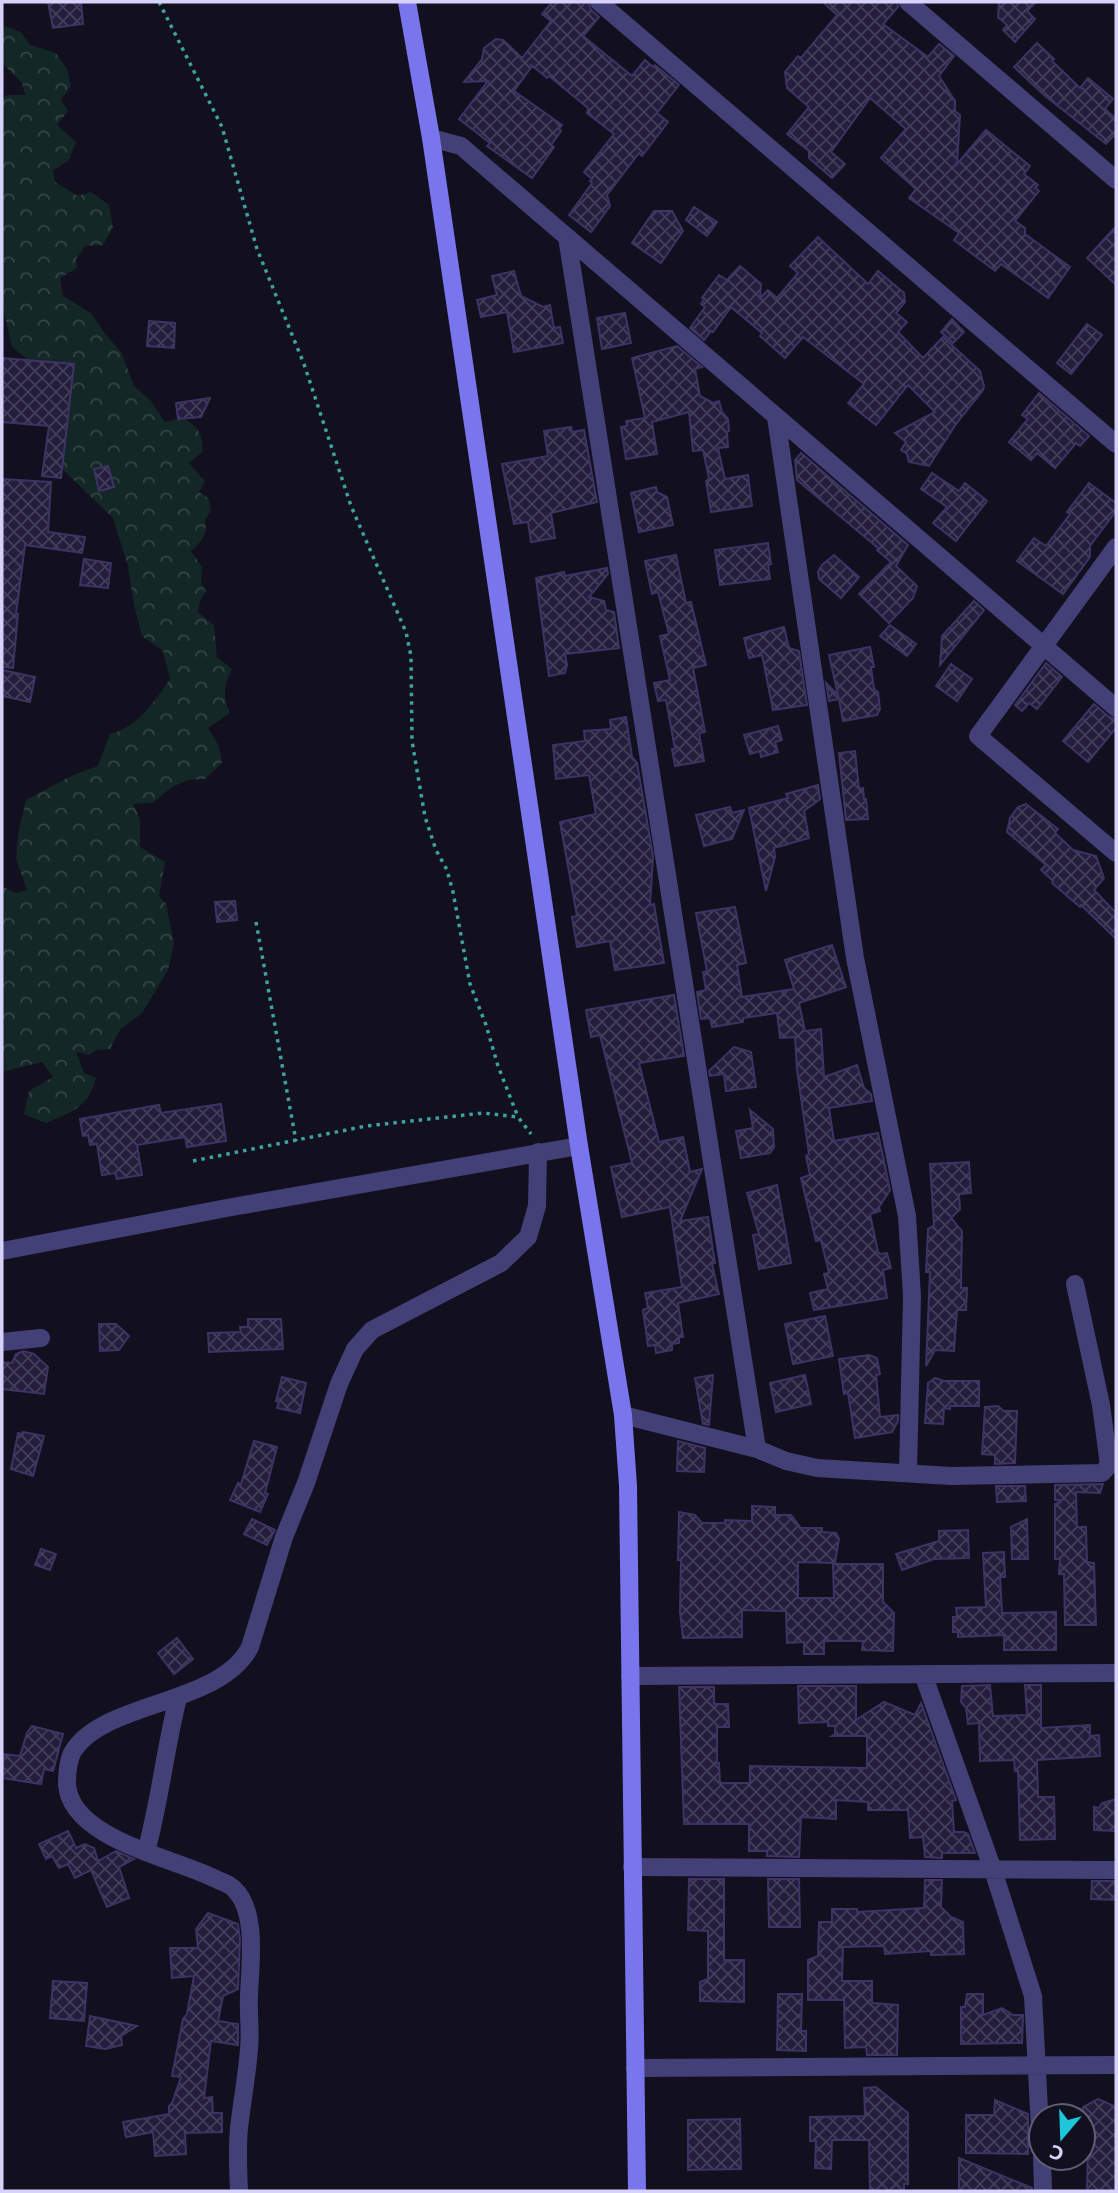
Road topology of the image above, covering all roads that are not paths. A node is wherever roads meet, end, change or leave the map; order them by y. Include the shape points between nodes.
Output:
1 (407, 2) edge
2 (599, 2) edge
3 (908, 2) edge
4 (431, 138) junction
5 (1116, 180) edge
6 (568, 237) junction
7 (776, 417) junction
8 (1116, 443) edge
9 (1116, 547) edge
10 (1044, 647) junction
11 (1116, 708) edge
12 (1116, 853) edge
13 (579, 1146) junction
14 (538, 1153) junction
15 (2, 1251) edge
16 (1075, 1284) dead end
17 (41, 1338) dead end
18 (2, 1342) edge
19 (623, 1415) junction
20 (757, 1449) junction
21 (908, 1474) junction
22 (1116, 1673) edge
23 (923, 1674) junction
24 (630, 1676) junction
25 (178, 1698) junction
26 (146, 1852) junction
27 (632, 1867) junction
28 (993, 1870) junction
29 (1116, 1870) edge
30 (1116, 2065) edge
31 (1037, 2066) junction
32 (635, 2068) junction
33 (1039, 2102) edge
34 (1042, 2172) edge
35 (239, 2191) edge
36 (637, 2191) edge
37 (1043, 2191) edge

1 - 4 main road
2 - 8 street
3 - 5 street
4 - 6 street via 461,146
4 - 13 main road
6 - 7 street
6 - 20 street
7 - 10 street
7 - 21 street via 855,958 907,1216 912,1296
9 - 10 street
10 - 11 street
10 - 12 street via 978,736
13 - 14 street
13 - 19 main road
14 - 15 street
14 - 25 street via 537,1206 528,1237 500,1262 372,1330 355,1349 245,1657
16 - 21 street via 1101,1405 1107,1469
17 - 18 street
19 - 20 street
19 - 24 main road
20 - 21 street via 817,1468
22 - 23 street
23 - 24 street
23 - 28 street
24 - 27 main road
25 - 26 street
25 - 26 street via 127,1715 82,1740 66,1773 67,1792 77,1811 93,1826
26 - 35 street via 234,1888 249,1919 250,2046 239,2127
27 - 28 street
27 - 32 main road
28 - 29 street
28 - 31 street via 1033,1996
30 - 31 street
31 - 32 street
31 - 33 street
32 - 36 main road
34 - 37 street

